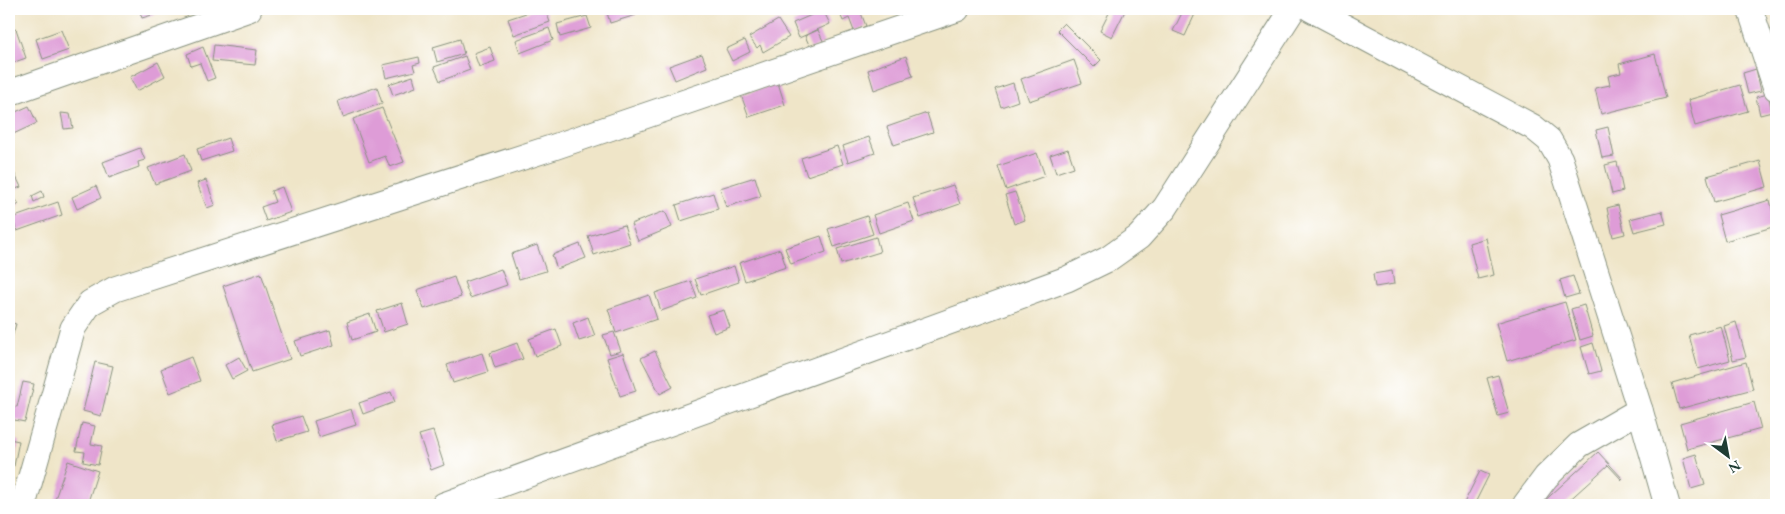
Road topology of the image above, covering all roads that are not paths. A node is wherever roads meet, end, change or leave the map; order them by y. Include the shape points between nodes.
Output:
1 (249, 9) edge
2 (957, 9) edge
3 (1293, 9) edge
4 (1311, 9) edge
5 (1750, 9) edge
6 (1776, 88) edge
7 (9, 92) edge
8 (1640, 410) junction
9 (23, 505) edge
10 (444, 505) edge
11 (1525, 505) edge
12 (1667, 505) edge

1 - 7 street
2 - 9 street via 554,147 115,289 90,304 73,328
3 - 10 street via 1165,208 1139,237 1108,259 1067,279
4 - 8 street via 1533,127 1549,140 1560,159
5 - 6 street
8 - 11 street via 1579,445 1546,477
8 - 12 street

